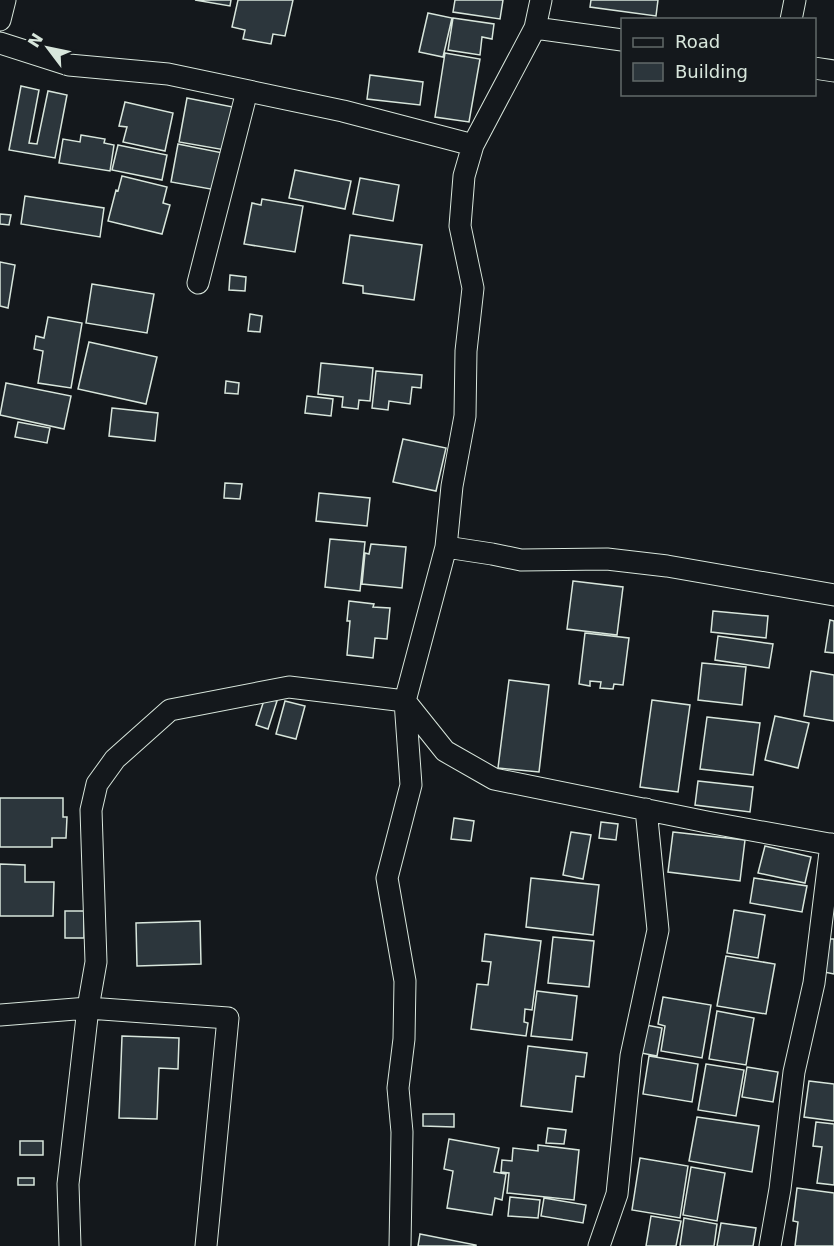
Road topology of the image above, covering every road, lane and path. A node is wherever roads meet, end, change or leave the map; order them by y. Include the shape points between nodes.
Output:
1 (5, 0) edge
2 (541, 0) edge
3 (795, 0) edge
4 (791, 18) edge
5 (0, 20) edge
6 (535, 28) junction
7 (621, 40) edge
8 (0, 43) edge
9 (816, 68) edge
10 (834, 71) edge
11 (247, 91) junction
12 (473, 145) junction
13 (198, 283) dead end
14 (446, 547) junction
15 (834, 595) edge
16 (405, 701) junction
17 (646, 809) junction
18 (833, 844) edge
19 (88, 1008) junction
20 (0, 1015) edge
21 (70, 1246) edge
22 (206, 1246) edge
23 (400, 1246) edge
24 (599, 1246) edge
25 (770, 1246) edge

1 - 5 street
2 - 6 street
3 - 4 street
6 - 7 street
6 - 12 street
8 - 11 street via 69,65 168,74
9 - 10 street
11 - 12 street
11 - 13 street
12 - 14 street via 464,176 460,226 473,288 466,351 465,416
14 - 15 street via 521,560 607,559 668,566
14 - 16 street
16 - 17 street via 445,751 494,779
16 - 19 street via 289,687 206,702 170,710 115,759 97,784 91,810 96,962
16 - 23 street via 411,785 387,878 405,981 398,1088 402,1132
17 - 18 street
17 - 24 street via 658,930 631,1056 617,1194
18 - 25 street via 814,983 794,1072
19 - 20 street
19 - 21 street via 68,1184
19 - 22 street via 228,1018

